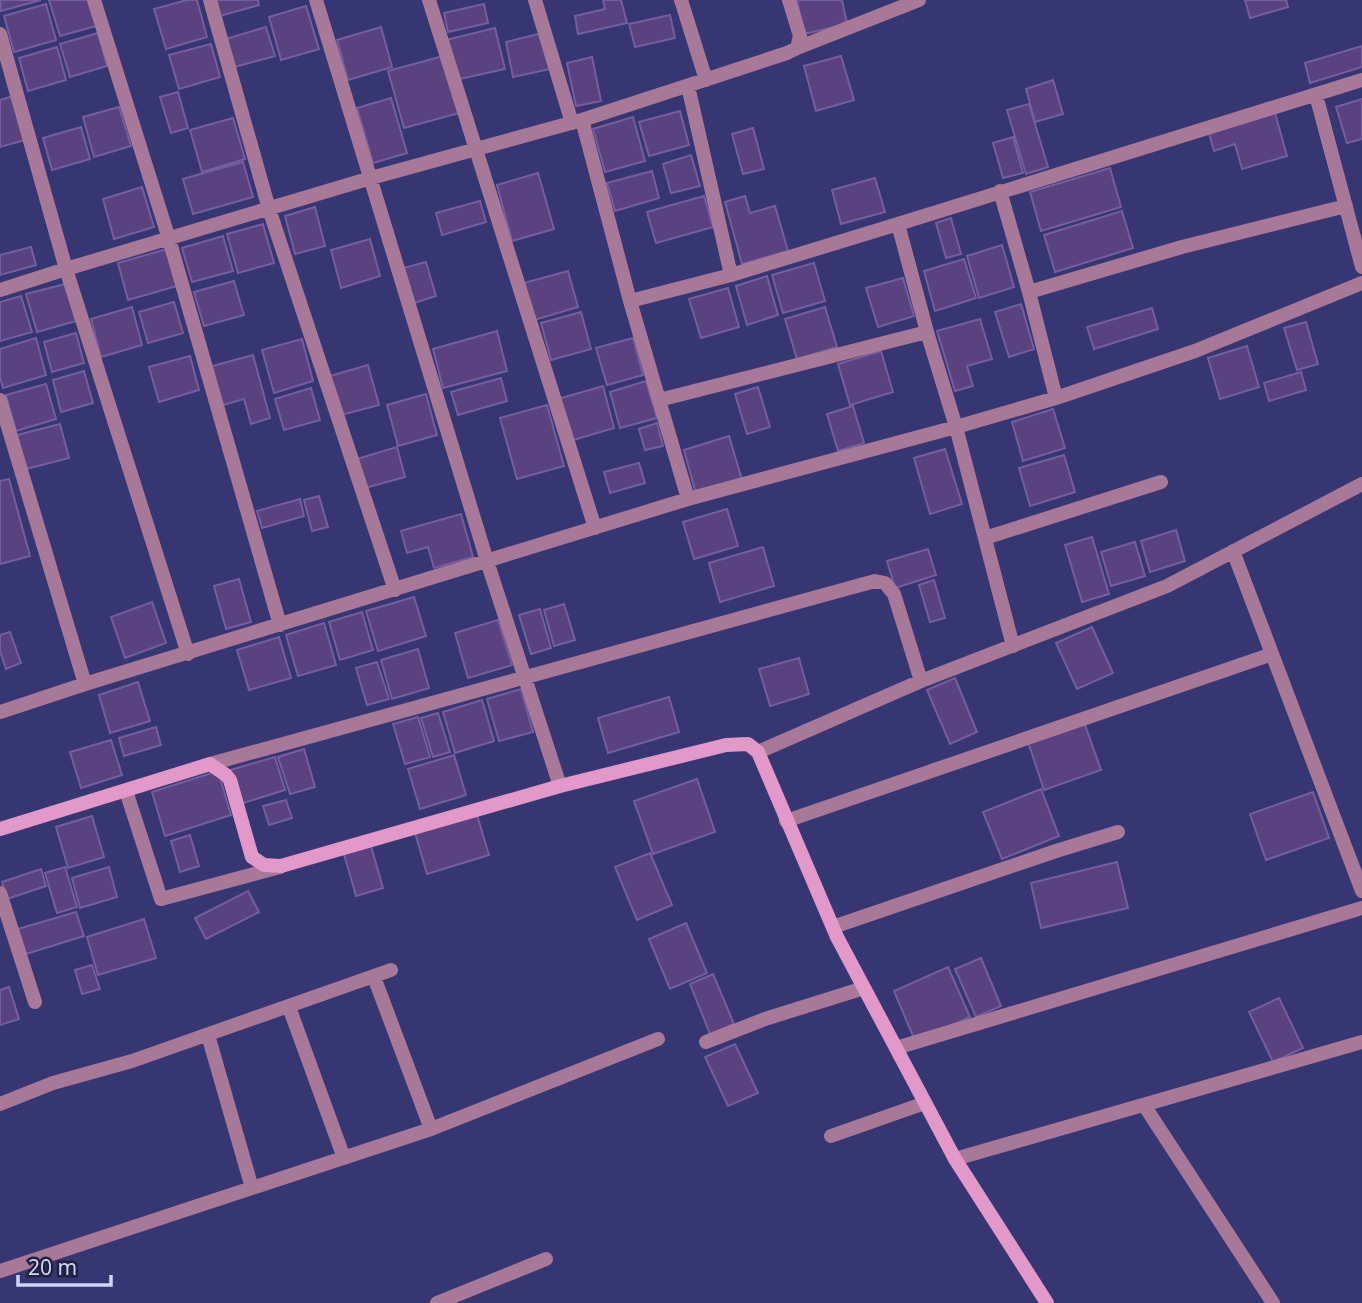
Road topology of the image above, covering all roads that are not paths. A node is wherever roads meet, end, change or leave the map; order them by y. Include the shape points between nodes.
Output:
1 (94, 0) edge
2 (210, 0) edge
3 (316, 0) edge
4 (429, 0) edge
5 (536, 0) edge
6 (681, 0) edge
7 (789, 0) edge
8 (919, 0) edge
9 (0, 34) edge
10 (797, 48) junction
11 (706, 80) junction
12 (1362, 80) edge
13 (688, 86) junction
14 (1316, 95) junction
15 (577, 122) junction
16 (477, 148) junction
17 (371, 178) junction
18 (1000, 191) junction
19 (1346, 206) junction
20 (269, 209) junction
21 (898, 224) junction
22 (169, 239) junction
23 (1362, 267) edge
24 (66, 269) junction
25 (731, 275) junction
26 (1362, 283) edge
27 (0, 290) edge
28 (1029, 292) junction
29 (630, 301) junction
30 (927, 332) junction
31 (1056, 398) junction
32 (0, 400) edge
33 (659, 400) junction
34 (956, 427) junction
35 (1161, 482) dead end
36 (1362, 484) edge
37 (688, 499) junction
38 (594, 528) junction
39 (985, 538) junction
40 (1233, 551) junction
41 (487, 561) junction
42 (395, 590) junction
43 (280, 625) junction
44 (1013, 646) junction
45 (188, 654) junction
46 (1272, 654) junction
47 (526, 677) junction
48 (921, 681) junction
49 (85, 684) junction
50 (0, 712) edge
51 (758, 752) junction
52 (210, 764) junction
53 (560, 786) junction
54 (125, 791) junction
55 (786, 821) junction
56 (0, 829) edge
57 (1118, 832) dead end
58 (281, 866) junction
59 (1362, 891) edge
60 (0, 893) edge
61 (1362, 908) edge
62 (833, 927) junction
63 (391, 970) dead end
64 (374, 977) junction
65 (864, 988) junction
66 (35, 1002) dead end
67 (289, 1007) junction
68 (208, 1035) junction
69 (658, 1039) dead end
70 (706, 1042) dead end
71 (1362, 1042) edge
72 (896, 1048) junction
73 (925, 1103) junction
74 (0, 1104) edge
75 (1144, 1105) junction
76 (431, 1129) junction
77 (831, 1136) dead end
78 (344, 1158) junction
79 (954, 1160) junction
80 (252, 1188) junction
81 (546, 1259) dead end
82 (0, 1271) edge
83 (437, 1303) edge
84 (1047, 1303) edge
85 (1273, 1303) edge

1 - 22 street
2 - 20 street
3 - 17 street
4 - 16 street
5 - 15 street
6 - 11 street
7 - 10 street via 800,36
8 - 10 street
9 - 24 street
10 - 11 street
11 - 13 street
12 - 14 street
13 - 15 street
13 - 25 street
14 - 18 street
14 - 19 street
15 - 16 street
15 - 29 street
16 - 17 street
16 - 38 street
17 - 20 street
17 - 41 street
18 - 21 street
18 - 28 street
19 - 23 street
19 - 28 street
20 - 22 street
20 - 42 street
21 - 25 street
21 - 30 street
22 - 24 street
22 - 43 street
24 - 27 street
24 - 45 street
25 - 29 street
26 - 31 street via 1195,351
28 - 31 street
29 - 33 street
30 - 33 street
30 - 34 street
31 - 34 street
32 - 49 street
33 - 37 street
34 - 37 street
34 - 39 street
35 - 39 street
36 - 40 street
37 - 38 street
38 - 41 street
39 - 44 street
40 - 44 street via 1167,586
40 - 46 street
41 - 42 street
41 - 47 street
42 - 43 street
43 - 45 street
44 - 48 street
45 - 49 street
46 - 55 street
46 - 59 street
47 - 48 street via 875,581 885,583 894,594
47 - 52 street
47 - 53 street
48 - 51 street
49 - 50 street
51 - 53 street via 748,744 726,745
51 - 55 street
52 - 54 street
52 - 58 street via 230,780 252,857 264,865
53 - 58 street
54 - 56 street
54 - 58 street via 161,900
55 - 62 street
57 - 62 street
60 - 66 street
61 - 72 street
62 - 65 street
63 - 64 street
64 - 67 street
64 - 76 street
65 - 70 street
65 - 72 street
67 - 68 street
67 - 78 street
68 - 74 street
68 - 80 street
69 - 76 street
71 - 75 street
72 - 73 street
73 - 77 street
73 - 79 street
75 - 79 street
75 - 85 street
76 - 78 street
78 - 80 street
79 - 84 street
80 - 82 street
81 - 83 street

